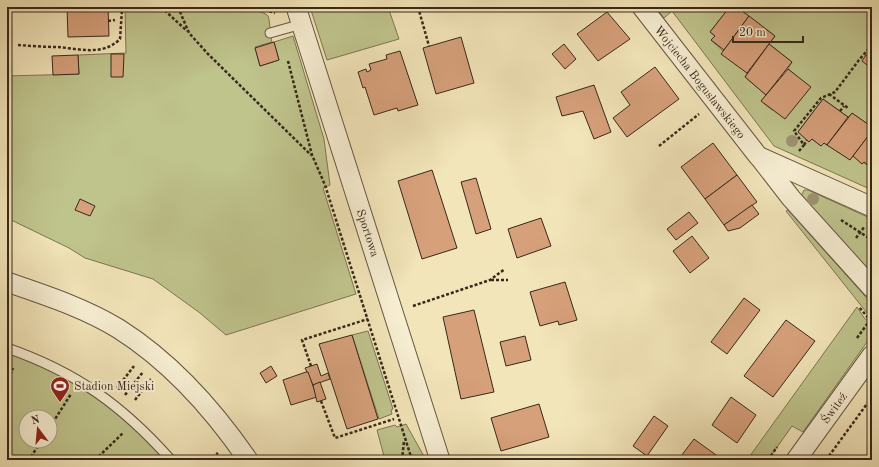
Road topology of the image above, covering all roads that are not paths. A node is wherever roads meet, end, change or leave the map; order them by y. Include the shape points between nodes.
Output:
1 (642, 7) edge
2 (299, 16) edge
3 (270, 33) dead end
4 (758, 156) junction
5 (870, 214) edge
6 (7, 282) edge
7 (872, 288) edge
8 (7, 348) edge
9 (872, 355) edge
10 (171, 460) edge
11 (248, 460) edge
12 (440, 460) edge
13 (796, 460) edge

1 - 4 street, Wojciecha Bogusławskiego
2 - 3 lane via 281,30
2 - 12 street, Sportowa
4 - 5 street, Wojciecha Bogusławskiego
4 - 7 street, Wojciecha Bogusławskiego via 791,198
6 - 11 street via 94,316 118,329 156,356 210,410
8 - 10 lane via 39,359 80,380 108,399
9 - 13 street, Świteź

